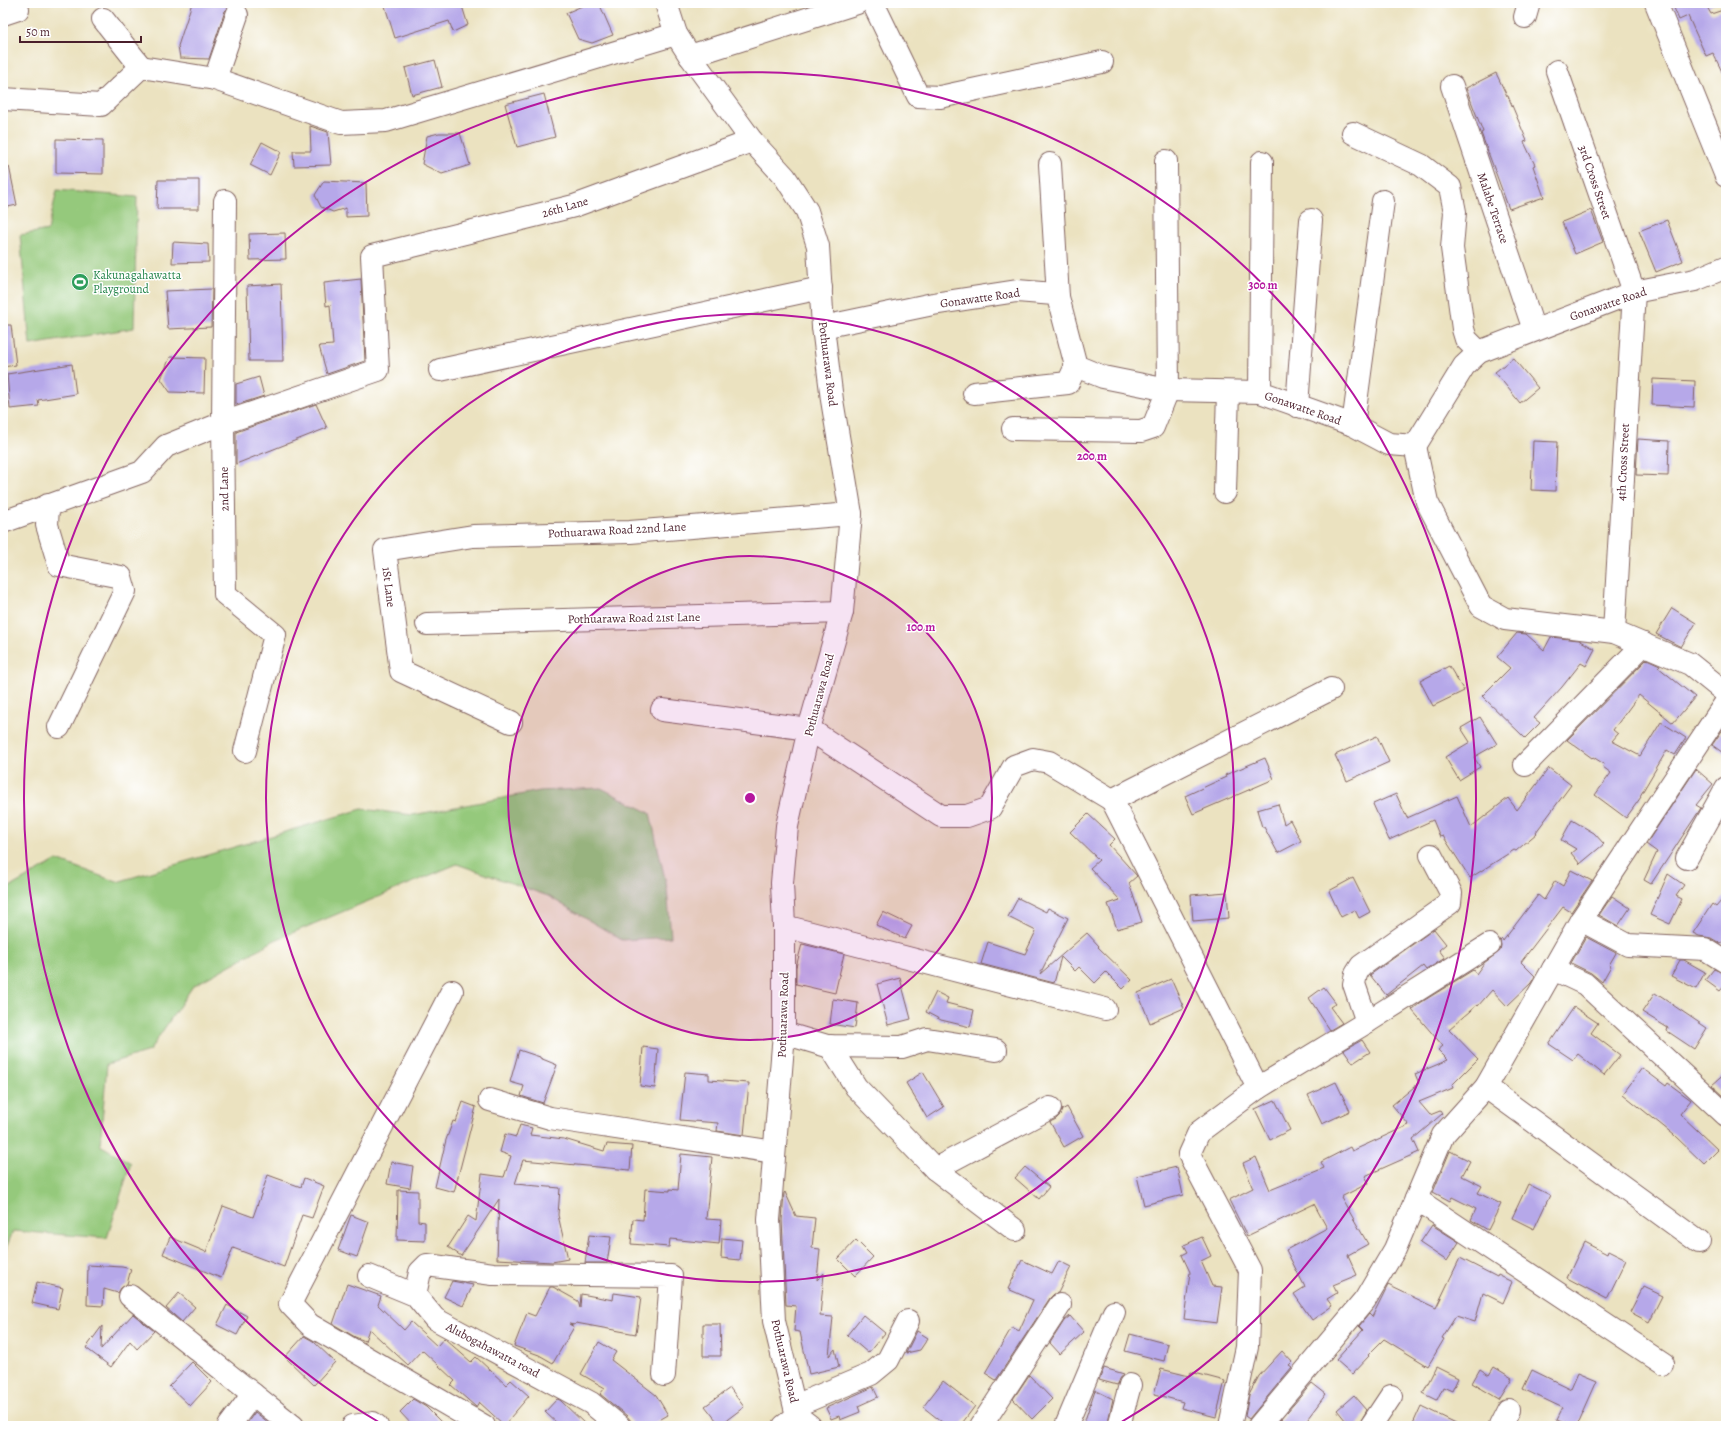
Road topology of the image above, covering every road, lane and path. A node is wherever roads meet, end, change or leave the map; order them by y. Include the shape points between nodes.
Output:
1 (666, 3) edge
2 (857, 3) edge
3 (873, 3) edge
4 (1656, 3) edge
5 (237, 15) dead end
6 (103, 19) dead end
7 (676, 34) junction
8 (690, 56) junction
9 (1102, 62) dead end
10 (141, 67) junction
11 (1557, 72) dead end
12 (215, 79) junction
13 (1452, 86) dead end
14 (3, 99) edge
15 (1354, 133) dead end
16 (752, 141) junction
17 (1166, 161) dead end
18 (1262, 162) dead end
19 (1050, 164) dead end
20 (1726, 176) edge
21 (225, 201) dead end
22 (1383, 201) dead end
23 (1312, 220) dead end
24 (1726, 267) edge
25 (821, 288) junction
26 (1634, 292) junction
27 (1058, 297) junction
28 (822, 327) junction
29 (1534, 330) junction
30 (1479, 352) junction
31 (1076, 366) junction
32 (440, 370) dead end
33 (1168, 390) junction
34 (1228, 392) junction
35 (1260, 392) junction
36 (974, 393) dead end
37 (1297, 406) junction
38 (223, 423) junction
39 (1353, 425) junction
40 (1013, 429) dead end
41 (1414, 446) junction
42 (1226, 492) dead end
43 (48, 505) junction
44 (851, 514) junction
45 (3, 522) edge
46 (385, 550) joint
47 (842, 612) junction
48 (427, 624) dead end
49 (1614, 632) junction
50 (1644, 644) junction
51 (1331, 689) dead end
52 (1726, 693) edge
53 (1726, 702) edge
54 (662, 710) dead end
55 (511, 722) dead end
56 (59, 727) dead end
57 (809, 729) junction
58 (245, 751) dead end
59 (1525, 765) dead end
60 (1726, 788) edge
61 (1112, 800) junction
62 (1431, 855) dead end
63 (1687, 858) dead end
64 (1581, 920) junction
65 (784, 926) junction
66 (1489, 945) dead end
67 (1726, 962) edge
68 (1553, 969) junction
69 (452, 991) dead end
70 (1105, 1010) dead end
71 (1368, 1022) junction
72 (784, 1033) junction
73 (830, 1046) junction
74 (996, 1050) dead end
75 (1486, 1086) junction
76 (1258, 1088) junction
77 (490, 1100) dead end
78 (1050, 1108) dead end
79 (1726, 1115) edge
80 (774, 1152) junction
81 (935, 1169) junction
82 (1416, 1199) junction
83 (1015, 1230) dead end
84 (1699, 1242) dead end
85 (369, 1276) dead end
86 (415, 1295) junction
87 (130, 1296) dead end
88 (1060, 1306) dead end
89 (1114, 1312) dead end
90 (908, 1322) dead end
91 (1663, 1363) dead end
92 (664, 1375) dead end
93 (1130, 1385) dead end
94 (253, 1394) junction
95 (1391, 1396) dead end
96 (796, 1419) edge
97 (229, 1426) edge
98 (293, 1426) edge
99 (353, 1426) edge
100 (377, 1426) edge
101 (484, 1426) edge
102 (619, 1426) edge
103 (981, 1426) edge
104 (1066, 1426) edge
105 (1119, 1426) edge
106 (1230, 1426) edge
107 (1259, 1426) edge
108 (1371, 1426) edge

1 - 7 street, Pothuarawa Road
2 - 8 street
3 - 9 street via 918,96 940,97
4 - 20 street
5 - 12 street
6 - 10 street
7 - 8 street, Pothuarawa Road
7 - 12 street via 386,121 342,122
8 - 16 street, Pothuarawa Road
10 - 12 street
10 - 14 street via 101,105
11 - 26 street, 3rd Cross Street
13 - 29 street, Malabe Terrace
15 - 30 street via 1421,165 1450,187 1455,212 1452,248 1463,329 1466,339
16 - 25 street, Pothuarawa Road via 785,177 807,211 818,246
16 - 38 street, 26th Lane via 574,206 372,256 378,370
17 - 33 street
18 - 35 street
19 - 27 street
21 - 38 street, 2nd Lane
22 - 39 street
23 - 37 street
24 - 26 street, Gonawatte Road via 1695,280
25 - 28 street, Pothuarawa Road
25 - 32 street
26 - 29 street, Gonawatte Road
26 - 49 street, 4th Cross Street
27 - 28 street, Gonawatte Road via 1054,294 1017,291 933,304
27 - 31 street
28 - 44 street, Pothuarawa Road
29 - 30 street, Gonawatte Road
30 - 41 street, Gonawatte Road via 1464,366
31 - 33 street, Gonawatte Road via 1102,377
31 - 36 street via 1068,382
33 - 34 street, Gonawatte Road
33 - 40 street via 1152,427 1140,431
34 - 35 street, Gonawatte Road
34 - 42 street
35 - 37 street, Gonawatte Road
37 - 39 street, Gonawatte Road
38 - 43 street via 166,446 142,472
38 - 58 street, 2nd Lane via 225,594 275,635
39 - 41 street, Gonawatte Road via 1389,444
41 - 49 street via 1427,502 1481,606 1505,619
43 - 45 street
43 - 56 street via 47,525 59,564 121,576 125,591
44 - 46 street, Pothuarawa Road 22nd Lane via 630,532 473,536
44 - 47 street, Pothuarawa Road
46 - 55 street, 1St Lane via 401,671
47 - 48 street, Pothuarawa Road 21st Lane
47 - 57 street, Pothuarawa Road
49 - 50 street
50 - 52 street via 1690,664
50 - 59 street
51 - 61 street
53 - 64 street
54 - 57 street
57 - 61 street via 941,816 967,816 990,808 1014,766 1033,760 1049,762
57 - 65 street, Pothuarawa Road via 787,826 782,883
60 - 63 street
61 - 76 street
62 - 71 street via 1451,893 1450,903 1362,966 1356,974 1354,984
64 - 67 street via 1628,945 1705,948
64 - 68 street
65 - 70 street
65 - 72 street, Pothuarawa Road
66 - 71 street
68 - 75 street
68 - 79 street via 1585,984
69 - 101 street via 290,1304 310,1325
71 - 76 street
72 - 73 street
72 - 80 street, Pothuarawa Road
73 - 74 street via 902,1047 927,1039
73 - 81 street via 856,1087
75 - 82 street via 1443,1135
75 - 84 street
76 - 106 street via 1199,1132 1189,1154 1250,1270 1247,1347
77 - 80 street via 550,1118
78 - 81 street
80 - 96 street, Pothuarawa Road via 769,1220 774,1321
81 - 83 street
82 - 91 street
82 - 107 street via 1395,1249 1365,1300
85 - 86 street, Alubogahawatta road
86 - 92 street via 420,1272 427,1265 492,1274 671,1276
86 - 102 street, Alubogahawatta road via 435,1319 590,1403
87 - 94 street
88 - 103 street
89 - 104 street
90 - 96 street via 888,1360 872,1374
93 - 105 street
94 - 97 street
94 - 98 street
95 - 108 street
99 - 100 street via 373,1423

